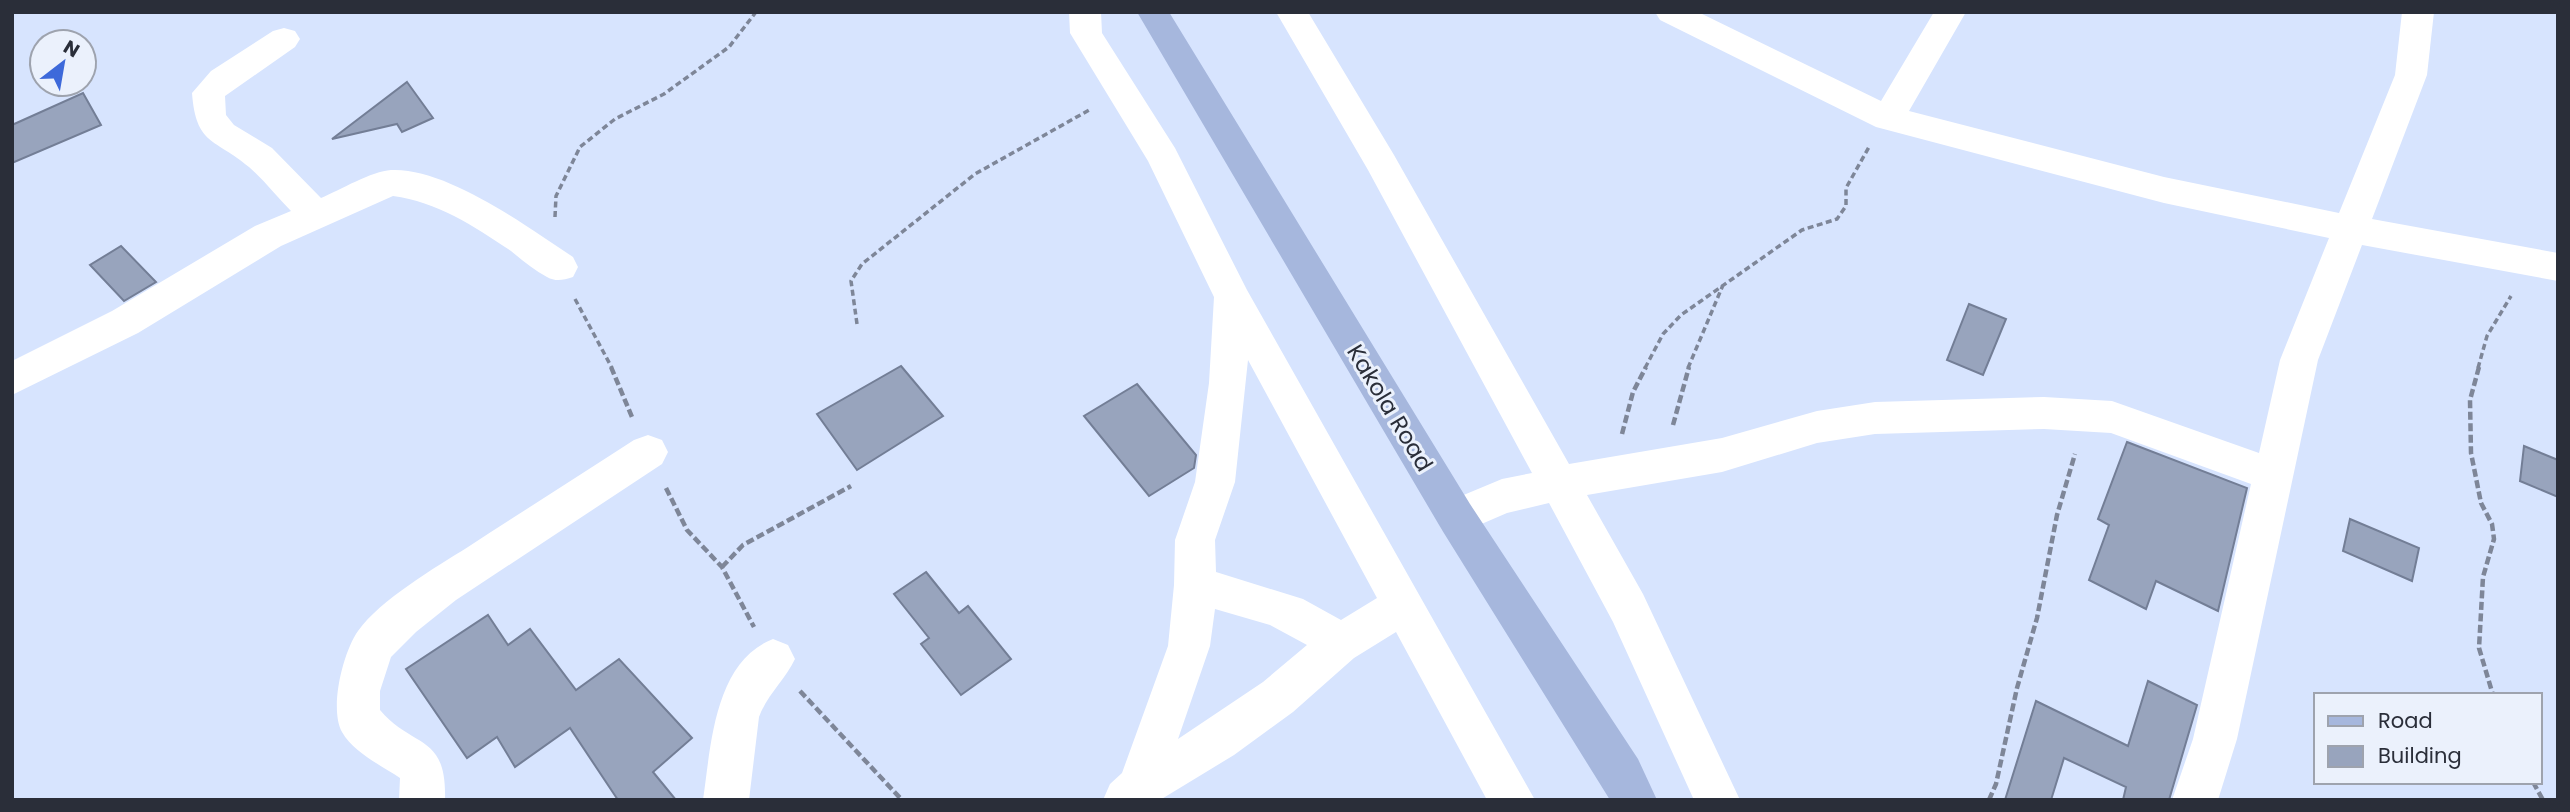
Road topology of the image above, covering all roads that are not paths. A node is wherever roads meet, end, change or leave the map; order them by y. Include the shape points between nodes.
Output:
1 (1085, 12) edge
2 (1153, 12) edge
3 (1292, 12) edge
4 (1671, 12) edge
5 (1950, 12) edge
6 (2418, 12) edge
7 (285, 39) dead end
8 (1888, 118) junction
9 (317, 216) junction
10 (2349, 229) junction
11 (2544, 264) edge
12 (560, 267) road end
13 (1232, 297) junction
14 (12, 379) edge
15 (648, 452) road end
16 (2273, 475) junction
17 (1558, 484) junction
18 (1456, 517) junction
19 (1195, 585) junction
20 (1403, 605) junction
21 (1339, 644) junction
22 (773, 659) road end
23 (1133, 794) edge
24 (422, 800) edge
25 (726, 800) edge
26 (1512, 800) edge
27 (1634, 800) edge
28 (1717, 800) edge
29 (2196, 800) edge

1 - 13 street via 1086,33 1163,157
2 - 18 main road, Kakola Road
3 - 17 street via 1382,164
4 - 8 street
5 - 8 street
6 - 10 street via 2411,75
7 - 9 street via 208,93 210,117 222,134 260,157
8 - 10 street via 2164,190
9 - 12 street via 390,183 404,183 491,220
9 - 14 street via 268,236 125,322
10 - 11 street
10 - 16 street via 2299,360
13 - 19 street via 1228,383 1215,482 1195,540
13 - 20 street
15 - 24 street via 441,587 373,645 358,691 358,718 369,731 418,764
16 - 17 street via 2112,417 2031,413 1875,418 1817,427 1722,455
16 - 29 street via 2215,739
17 - 18 street via 1503,497
17 - 28 street via 1628,608
18 - 27 main road, Kakola Road
19 - 21 street via 1271,604 1319,627
19 - 23 street via 1189,646
20 - 21 street
20 - 26 street
21 - 23 street via 1258,711
22 - 25 street via 746,693 737,717

